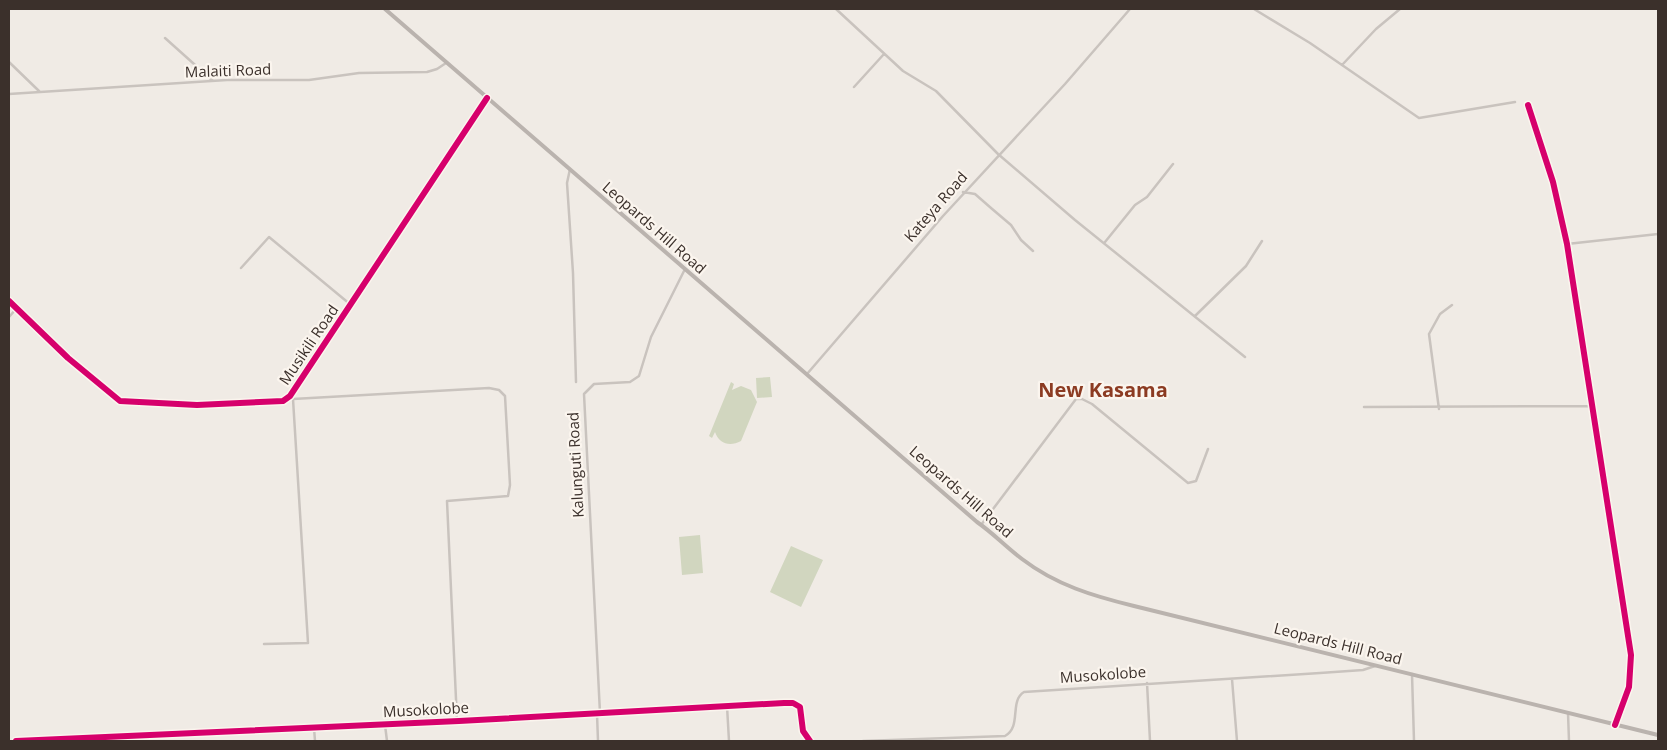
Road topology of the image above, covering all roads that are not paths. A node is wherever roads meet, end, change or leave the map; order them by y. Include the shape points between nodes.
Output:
1 (385, 9) edge
2 (836, 9) edge
3 (1130, 9) edge
4 (1254, 9) edge
5 (1400, 9) edge
6 (165, 38) dead end
7 (884, 54) junction
8 (9, 62) edge
9 (446, 63) junction
10 (1342, 66) junction
11 (213, 81) junction
12 (854, 87) dead end
13 (39, 92) junction
14 (9, 94) edge
15 (488, 98) junction
16 (1515, 102) dead end
17 (1528, 105) dead end
18 (998, 154) junction
19 (1173, 164) dead end
20 (570, 169) junction
21 (963, 192) junction
22 (1658, 234) edge
23 (1105, 242) junction
24 (1262, 242) dead end
25 (1567, 244) junction
26 (1033, 251) dead end
27 (241, 268) dead end
28 (685, 269) junction
29 (9, 301) edge
30 (351, 305) junction
31 (1452, 305) dead end
32 (16, 308) junction
33 (1195, 316) junction
34 (9, 317) edge
35 (1245, 357) dead end
36 (807, 374) junction
37 (576, 382) dead end
38 (290, 396) junction
39 (293, 399) junction
40 (1593, 406) junction
41 (1364, 408) dead end
42 (1439, 408) junction
43 (1208, 449) dead end
44 (981, 525) junction
45 (264, 644) dead end
46 (1376, 666) junction
47 (1412, 674) junction
48 (1232, 678) junction
49 (1147, 683) junction
50 (726, 706) junction
51 (598, 713) junction
52 (1568, 713) junction
53 (457, 721) junction
54 (1615, 724) junction
55 (385, 725) junction
56 (314, 728) junction
57 (1658, 735) edge
58 (138, 736) junction
59 (966, 739) edge
60 (16, 741) edge
61 (139, 741) edge
62 (315, 741) edge
63 (387, 741) edge
64 (598, 741) edge
65 (729, 741) edge
66 (810, 741) edge
67 (863, 741) edge
68 (886, 741) edge
69 (1150, 741) edge
70 (1238, 741) edge
71 (1414, 741) edge
72 (1569, 741) edge

1 - 9 main road, Leopards Hill Road
2 - 7 street
3 - 18 street, Kateya Road
4 - 10 street
5 - 10 street via 1376,29
6 - 11 street
7 - 12 street
7 - 18 street via 909,75 936,91
8 - 13 street
9 - 11 street, Malaiti Road via 427,72 352,73 298,80
9 - 15 main road, Leopards Hill Road
10 - 16 street via 1419,118
11 - 13 street, Malaiti Road
13 - 14 street, Malaiti Road
15 - 20 main road, Leopards Hill Road
15 - 30 street, Musikili Road
17 - 25 street via 1553,182
18 - 21 street, Kateya Road
18 - 23 street
19 - 23 street
20 - 28 main road, Leopards Hill Road
20 - 37 street
21 - 26 street via 975,194 992,208
21 - 36 street, Kateya Road
22 - 25 street
23 - 33 street
24 - 33 street via 1246,266
25 - 40 street
27 - 30 street via 269,237
28 - 36 main road, Leopards Hill Road
28 - 51 street, Kalunguti Road via 651,337 639,376 630,382 594,384 584,394
29 - 32 street, Musikili Road
30 - 38 street, Musikili Road
31 - 42 street via 1440,314 1429,334
32 - 34 street
32 - 38 street, Musikili Road via 106,391 124,402 226,405 283,401
33 - 35 street
36 - 44 main road, Leopards Hill Road
38 - 39 street
39 - 45 street via 308,643
39 - 53 street via 490,388 505,396 510,476 508,496 447,501
40 - 42 street
40 - 54 street via 1632,665 1629,687
41 - 42 street
43 - 44 street via 1196,481 1188,483 1092,404 1076,399
44 - 46 main road, Leopards Hill Road via 1022,559 1078,590
46 - 47 main road, Leopards Hill Road
46 - 48 street, Musokolobe via 1363,670
47 - 52 main road, Leopards Hill Road
47 - 71 street
48 - 49 street, Musokolobe
48 - 70 street
49 - 59 street, Musokolobe via 1024,692 1017,700 1010,734
49 - 69 street
50 - 51 street, Musokolobe
50 - 65 street
50 - 66 street, Musokolobe via 797,705 803,731
51 - 53 street, Musokolobe
51 - 64 street, Kalunguti Road
52 - 54 main road, Leopards Hill Road
52 - 72 street
53 - 55 street, Musokolobe
54 - 57 main road, Leopards Hill Road
55 - 56 street, Musokolobe
55 - 63 street
56 - 58 street, Musokolobe
56 - 62 street
58 - 60 street, Musokolobe
58 - 61 street
59 - 68 street, Musokolobe
67 - 68 street, Musokolobe

